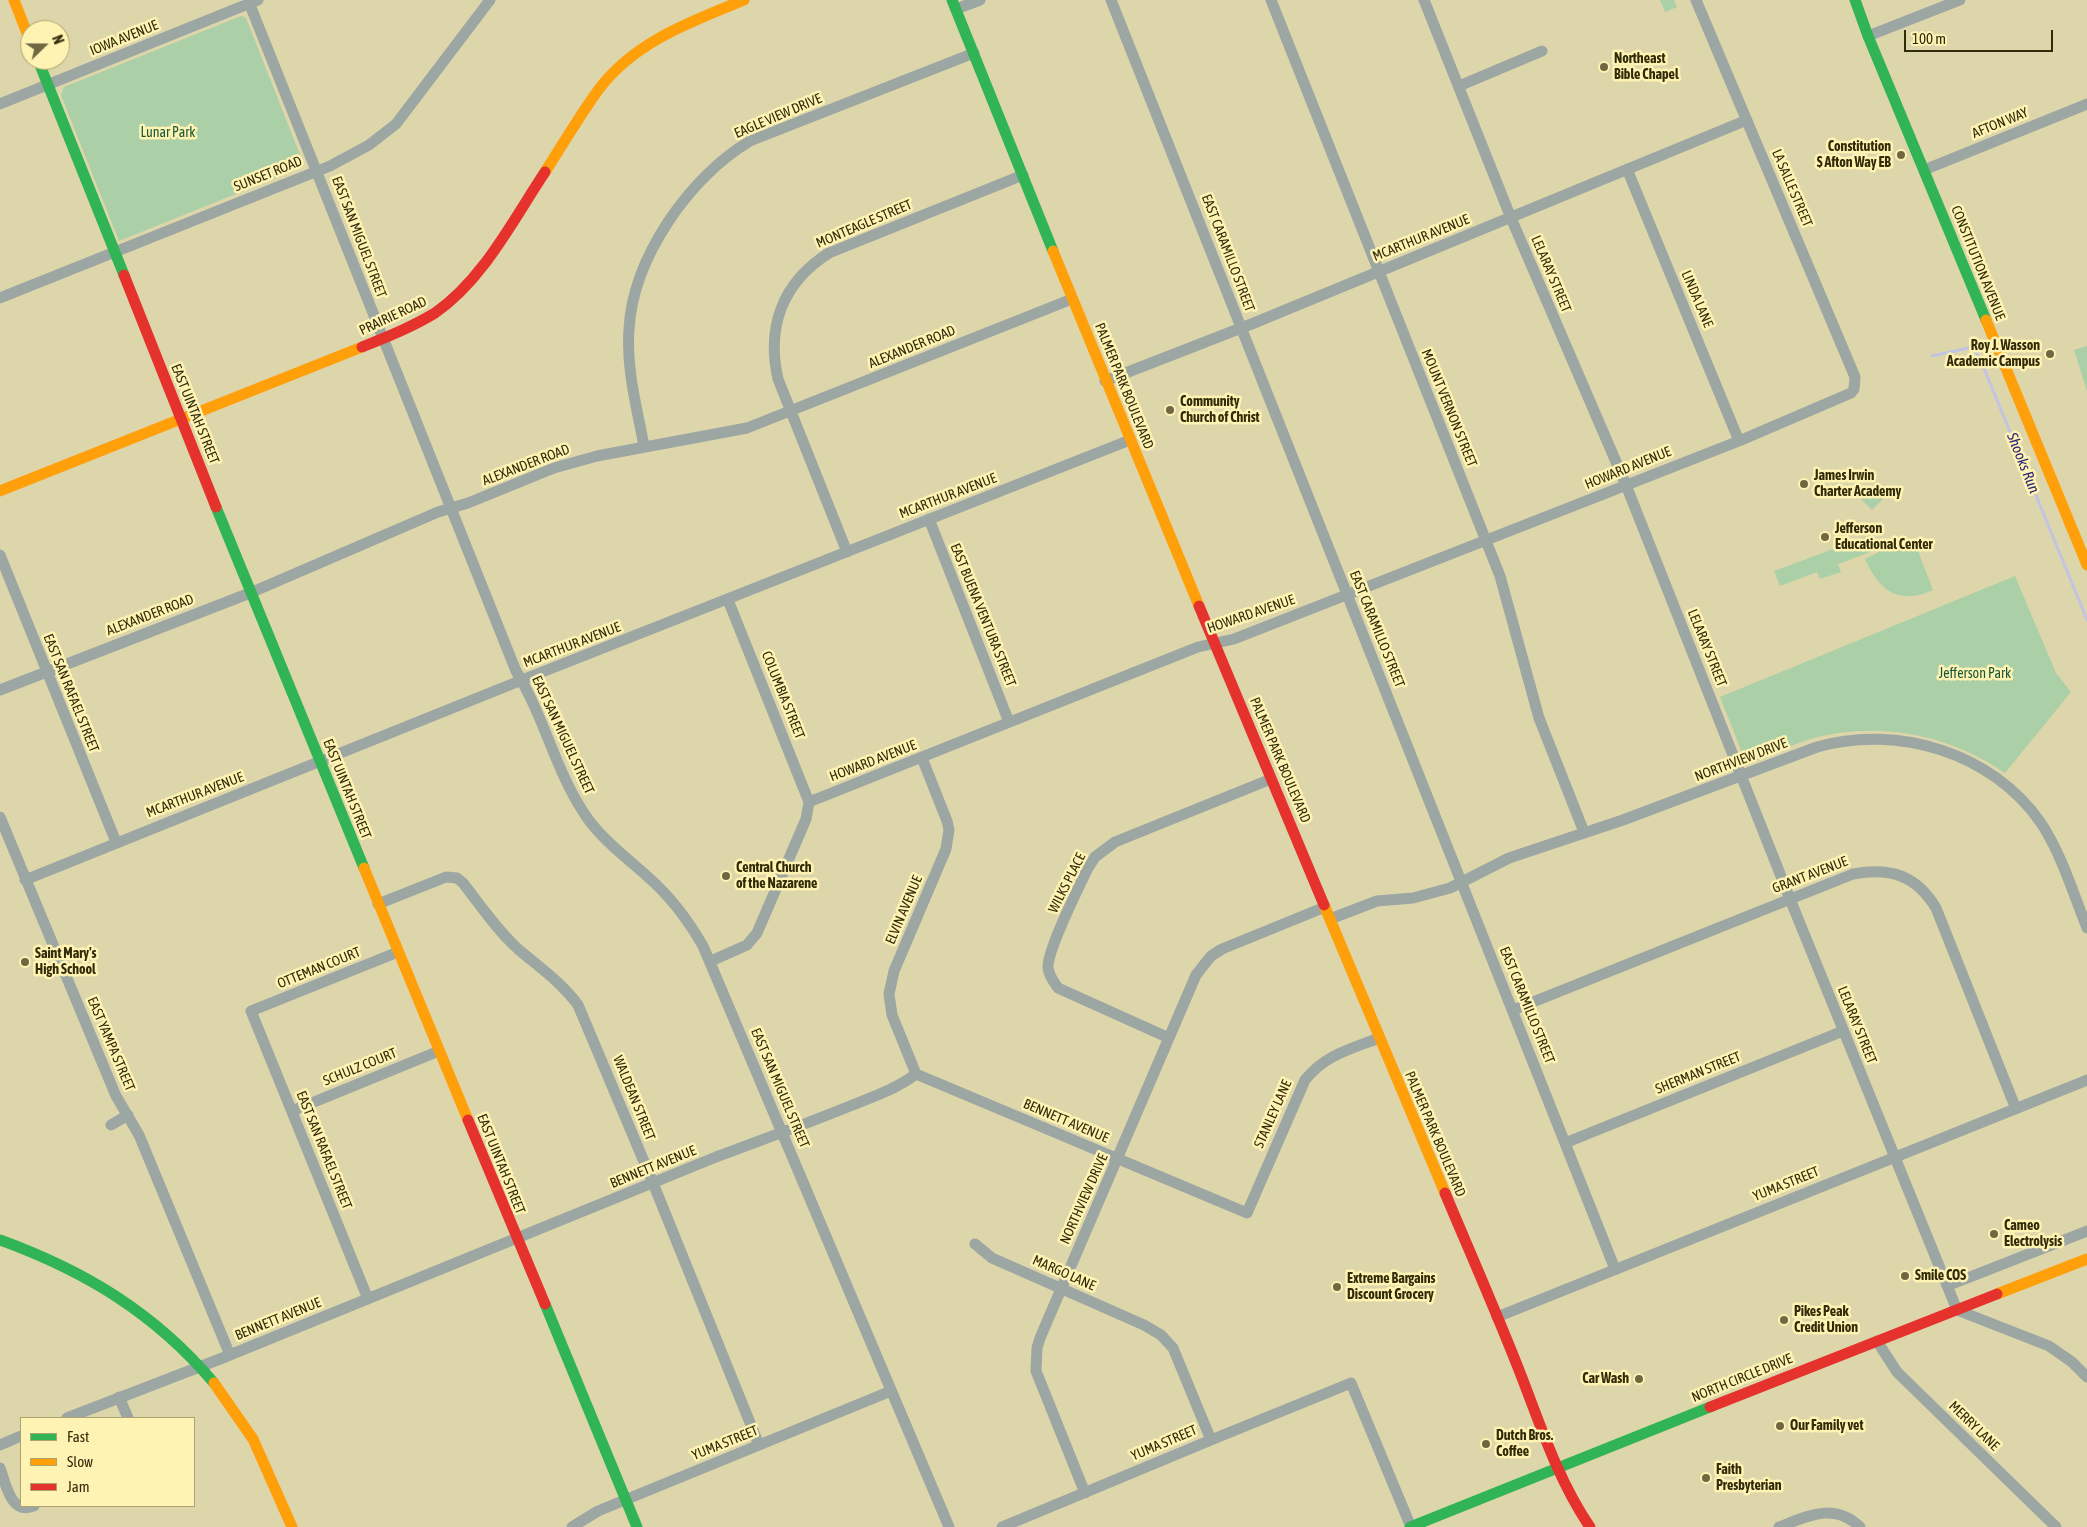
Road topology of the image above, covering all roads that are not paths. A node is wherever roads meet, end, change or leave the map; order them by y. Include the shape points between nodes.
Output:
1 (14, 0) edge
2 (490, 0) edge
3 (744, 0) edge
4 (980, 0) edge
5 (1111, 0) edge
6 (1271, 0) edge
7 (1424, 0) edge
8 (1696, 0) edge
9 (1855, 0) edge
10 (1960, 0) edge
11 (252, 1) edge
12 (954, 5) edge
13 (22, 20) edge
14 (1868, 36) junction
15 (1542, 52) dead end
16 (974, 53) junction
17 (42, 70) edge
18 (48, 85) junction
19 (1459, 86) junction
20 (0, 104) edge
21 (2087, 104) edge
22 (1747, 120) junction
23 (316, 170) junction
24 (1627, 170) junction
25 (1924, 170) junction
26 (1023, 176) junction
27 (1511, 218) junction
28 (114, 252) junction
29 (1379, 272) junction
30 (0, 298) edge
31 (1072, 299) junction
32 (1241, 328) junction
33 (383, 339) junction
34 (1105, 380) junction
35 (1854, 389) joint
36 (790, 412) junction
37 (180, 419) junction
38 (1130, 440) junction
39 (1739, 441) junction
40 (644, 446) junction
41 (1626, 485) junction
42 (0, 491) edge
43 (452, 507) junction
44 (929, 520) junction
45 (1486, 540) junction
46 (847, 552) junction
47 (0, 554) edge
48 (2087, 565) edge
49 (250, 593) junction
50 (1347, 595) junction
51 (728, 600) junction
52 (1216, 644) junction
53 (46, 672) junction
54 (522, 680) junction
55 (0, 690) edge
56 (1009, 722) junction
57 (922, 758) junction
58 (319, 762) junction
59 (1742, 776) junction
60 (1271, 779) junction
61 (809, 802) junction
62 (0, 817) edge
63 (1584, 832) junction
64 (116, 842) junction
65 (25, 880) junction
66 (1462, 882) junction
67 (1790, 899) junction
68 (378, 904) junction
69 (1325, 906) junction
70 (1330, 919) junction
71 (2087, 928) edge
72 (398, 952) junction
73 (711, 961) junction
74 (1513, 1010) junction
75 (252, 1011) joint
76 (1843, 1031) junction
77 (1169, 1038) junction
78 (1379, 1038) junction
79 (438, 1051) junction
80 (916, 1074) junction
81 (2087, 1080) edge
82 (2016, 1109) junction
83 (292, 1111) junction
84 (128, 1115) junction
85 (110, 1125) dead end
86 (782, 1132) junction
87 (1565, 1143) junction
88 (1894, 1157) junction
89 (1118, 1159) junction
90 (653, 1183) junction
91 (1247, 1213) joint
92 (2087, 1231) edge
93 (516, 1239) junction
94 (0, 1240) edge
95 (975, 1244) dead end
96 (2087, 1259) edge
97 (1616, 1269) junction
98 (1947, 1286) junction
99 (1061, 1288) junction
100 (368, 1299) junction
101 (1957, 1310) junction
102 (1496, 1317) junction
103 (1144, 1325) joint
104 (1876, 1341) junction
105 (230, 1355) junction
106 (202, 1366) junction
107 (2087, 1377) edge
108 (891, 1392) junction
109 (119, 1397) junction
110 (69, 1417) edge
111 (128, 1417) edge
112 (20, 1436) edge
113 (1211, 1440) junction
114 (0, 1445) edge
115 (759, 1445) junction
116 (1558, 1467) junction
117 (0, 1468) edge
118 (1085, 1493) junction
119 (626, 1500) junction
120 (28, 1507) edge
121 (292, 1527) edge
122 (572, 1527) edge
123 (637, 1527) edge
124 (949, 1527) edge
125 (1002, 1527) edge
126 (1410, 1527) edge
127 (1590, 1527) edge
128 (1779, 1527) edge
129 (1860, 1527) edge
130 (2056, 1527) edge

1 - 13 main road
2 - 23 street, SUNSET ROAD via 396,124 355,154
3 - 33 main road, PRAIRIE ROAD via 662,34 622,64 600,88 478,274 443,308
4 - 12 street
5 - 32 street, EAST CARAMILLO STREET
6 - 29 street, MOUNT VERNON STREET
7 - 19 street, LELARAY STREET
8 - 22 street, LA SALLE STREET
9 - 14 main road, CONSTITUTION AVENUE
10 - 14 street
11 - 18 street, IOWA AVENUE
11 - 23 street, EAST SAN MIGUEL STREET
12 - 16 main road, PALMER PARK BOULEVARD
14 - 25 main road, CONSTITUTION AVENUE
15 - 19 street
16 - 26 main road, PALMER PARK BOULEVARD
16 - 40 street, EAGLE VIEW DRIVE via 750,141 696,185 645,264 631,308 630,369
17 - 18 main road, EAST UINTAH STREET
18 - 20 street, IOWA AVENUE
18 - 28 main road, EAST UINTAH STREET
19 - 27 street, LELARAY STREET
21 - 25 street, AFTON WAY
22 - 24 street, MCARTHUR AVENUE
22 - 35 street, LA SALLE STREET via 1856,377
23 - 28 street, SUNSET ROAD
23 - 33 street, EAST SAN MIGUEL STREET
24 - 27 street, MCARTHUR AVENUE
24 - 39 street, LINDA LANE
25 - 48 main road, CONSTITUTION AVENUE
26 - 31 main road, PALMER PARK BOULEVARD
26 - 36 street, MONTEAGLE STREET via 841,247 802,274 792,286 779,313 773,343 778,379
27 - 29 street, MCARTHUR AVENUE
27 - 41 street, LELARAY STREET
28 - 30 street, SUNSET ROAD
28 - 37 main road, EAST UINTAH STREET
29 - 32 street, MCARTHUR AVENUE
29 - 45 street, MOUNT VERNON STREET
31 - 34 main road, PALMER PARK BOULEVARD
31 - 36 street, ALEXANDER ROAD
32 - 34 street, MCARTHUR AVENUE
32 - 50 street, EAST CARAMILLO STREET
33 - 37 main road, PRAIRIE ROAD
33 - 43 street, EAST SAN MIGUEL STREET
34 - 38 main road, PALMER PARK BOULEVARD
35 - 39 street, HOWARD AVENUE via 1846,396
36 - 40 street, ALEXANDER ROAD via 747,428
36 - 46 street, MONTEAGLE STREET
37 - 42 main road, PRAIRIE ROAD
37 - 49 main road, EAST UINTAH STREET
38 - 44 street, MCARTHUR AVENUE
38 - 52 main road, PALMER PARK BOULEVARD
39 - 41 street, HOWARD AVENUE
40 - 43 street, ALEXANDER ROAD via 554,468
41 - 45 street, HOWARD AVENUE
41 - 59 street, LELARAY STREET
43 - 49 street, ALEXANDER ROAD
43 - 54 street, EAST SAN MIGUEL STREET
44 - 46 street, MCARTHUR AVENUE
44 - 56 street, EAST BUENA VENTURA STREET
45 - 50 street, HOWARD AVENUE
45 - 63 street, MOUNT VERNON STREET via 1500,576 1539,718
46 - 51 street, MCARTHUR AVENUE
47 - 53 street, EAST SAN RAFAEL STREET
49 - 53 street, ALEXANDER ROAD
49 - 58 main road, EAST UINTAH STREET
50 - 52 street, HOWARD AVENUE
50 - 66 street, EAST CARAMILLO STREET
51 - 54 street, MCARTHUR AVENUE
51 - 61 street, COLUMBIA STREET
52 - 56 street, HOWARD AVENUE via 1198,647
52 - 60 main road, PALMER PARK BOULEVARD
53 - 55 street, ALEXANDER ROAD
53 - 64 street, EAST SAN RAFAEL STREET
54 - 58 street, MCARTHUR AVENUE
54 - 73 street, EAST SAN MIGUEL STREET via 579,806 609,843 670,899 692,927
56 - 57 street, HOWARD AVENUE
57 - 61 street, HOWARD AVENUE
57 - 80 street, ELVIN AVENUE via 947,821 948,838 894,971 889,994 892,1015
58 - 64 street, MCARTHUR AVENUE
58 - 68 main road, EAST UINTAH STREET
59 - 63 street, NORTHVIEW DRIVE
59 - 67 street, LELARAY STREET
59 - 71 street, NORTHVIEW DRIVE via 1817,747 1868,738 1927,745 1969,761 2004,782 2030,808 2054,847
60 - 69 main road, PALMER PARK BOULEVARD
60 - 77 street, WILKS PLACE via 1104,849 1088,868 1054,944 1048,968 1058,988
61 - 73 street via 806,819 757,933 747,946
62 - 65 street, EAST YAMPA STREET
63 - 66 street, NORTHVIEW DRIVE via 1509,858
64 - 65 street, MCARTHUR AVENUE
65 - 84 street, EAST YAMPA STREET via 116,1096
66 - 70 street, NORTHVIEW DRIVE via 1413,898 1377,902
66 - 74 street, EAST CARAMILLO STREET
67 - 74 street, GRANT AVENUE
67 - 76 street, LELARAY STREET
67 - 82 street, GRANT AVENUE via 1866,871 1894,873 1919,885 1936,908
68 - 72 main road, EAST UINTAH STREET
68 - 90 street, WALDEAN STREET via 446,877 457,878 463,883 500,930 564,988 578,1005
69 - 70 main road, PALMER PARK BOULEVARD
69 - 77 street, NORTHVIEW DRIVE via 1235,943 1212,956 1196,975
70 - 78 main road, PALMER PARK BOULEVARD
72 - 75 street, OTTEMAN COURT
72 - 79 main road, EAST UINTAH STREET
73 - 86 street, EAST SAN MIGUEL STREET
74 - 87 street, EAST CARAMILLO STREET
75 - 83 street, EAST SAN RAFAEL STREET
76 - 87 street, SHERMAN STREET
76 - 88 street, LELARAY STREET
77 - 89 street, NORTHVIEW DRIVE
78 - 91 street, STANLEY LANE via 1331,1057 1305,1080
78 - 102 main road, PALMER PARK BOULEVARD
79 - 83 street, SCHULZ COURT
79 - 93 main road, EAST UINTAH STREET
80 - 86 street, BENNETT AVENUE via 901,1085
80 - 89 street, BENNETT AVENUE
81 - 82 street, YUMA STREET
82 - 88 street, YUMA STREET
83 - 100 street, EAST SAN RAFAEL STREET
84 - 85 street
84 - 105 street, EAST YAMPA STREET
86 - 90 street, BENNETT AVENUE
86 - 108 street, EAST SAN MIGUEL STREET
87 - 97 street, EAST CARAMILLO STREET
88 - 97 street, YUMA STREET
88 - 98 street, LELARAY STREET
89 - 91 street, BENNETT AVENUE
89 - 99 street, NORTHVIEW DRIVE
90 - 93 street, BENNETT AVENUE
90 - 115 street, WALDEAN STREET
92 - 98 street
93 - 100 street, BENNETT AVENUE
93 - 119 main road, EAST UINTAH STREET
94 - 106 main road via 57,1262 108,1290 144,1315
95 - 99 street, MARGO LANE via 992,1258
96 - 101 main road, NORTH CIRCLE DRIVE
97 - 102 street, YUMA STREET
98 - 101 street, LELARAY STREET
99 - 103 street, MARGO LANE
99 - 118 street, NORTHVIEW DRIVE via 1037,1348 1036,1371
100 - 105 street, BENNETT AVENUE
101 - 104 main road, NORTH CIRCLE DRIVE
101 - 107 street via 2049,1346
102 - 116 main road, PALMER PARK BOULEVARD
103 - 113 street, YUMA STREET via 1161,1335 1173,1348
104 - 116 main road, NORTH CIRCLE DRIVE
104 - 130 street, MERRY LANE via 1897,1372
105 - 106 street, BENNETT AVENUE
106 - 109 street, BENNETT AVENUE
106 - 121 main road via 254,1441
108 - 115 street, YUMA STREET
108 - 124 street, EAST SAN MIGUEL STREET
109 - 110 street, BENNETT AVENUE
109 - 111 street
112 - 114 street
113 - 118 street, YUMA STREET
113 - 126 street via 1351,1383
115 - 119 street, YUMA STREET
116 - 126 main road, NORTH CIRCLE DRIVE
116 - 127 main road, PALMER PARK BOULEVARD
117 - 120 street via 16,1506
118 - 125 street, YUMA STREET
119 - 122 street, YUMA STREET
119 - 123 main road, EAST UINTAH STREET
128 - 129 street via 1806,1516 1828,1513 1847,1517

